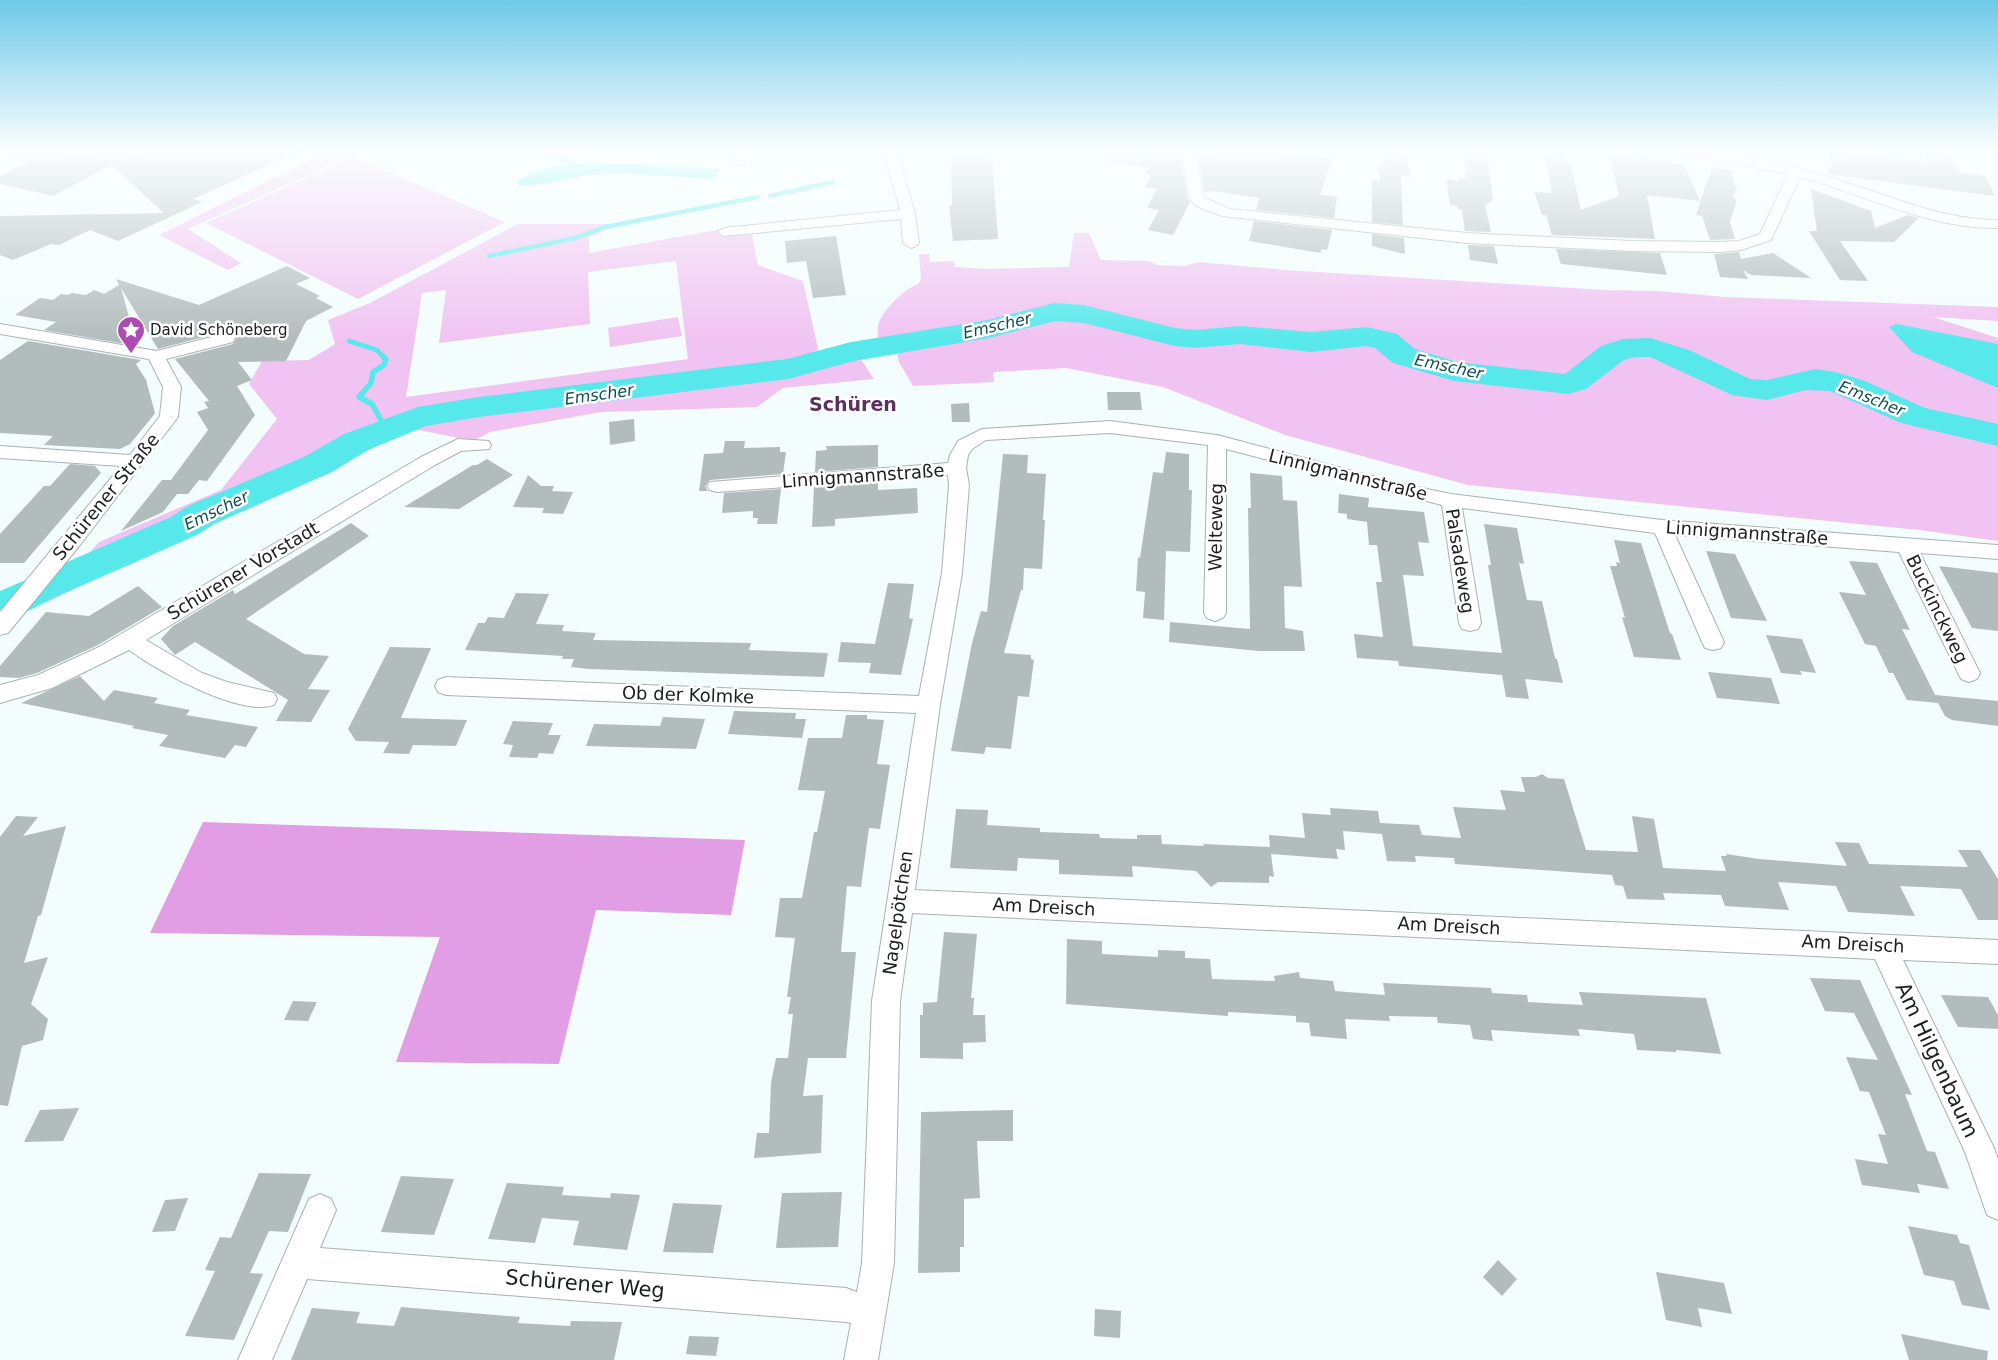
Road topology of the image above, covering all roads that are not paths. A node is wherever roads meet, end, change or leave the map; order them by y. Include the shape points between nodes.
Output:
1 (1241, 213) edge
2 (1777, 213) edge
3 (1925, 213) edge
4 (908, 214) joint
5 (1998, 224) edge
6 (724, 232) dead end
7 (912, 243) dead end
8 (0, 329) edge
9 (227, 338) dead end
10 (156, 356) junction
11 (1218, 441) junction
12 (482, 445) dead end
13 (0, 452) edge
14 (135, 461) junction
15 (957, 468) junction
16 (717, 486) dead end
17 (1451, 500) junction
18 (1662, 528) junction
19 (1906, 545) junction
20 (1998, 552) edge
21 (1214, 613) dead end
22 (1470, 623) dead end
23 (2, 624) edge
24 (130, 640) junction
25 (1713, 642) dead end
26 (1969, 673) dead end
27 (446, 686) dead end
28 (0, 694) edge
29 (266, 699) dead end
30 (930, 705) junction
31 (900, 901) junction
32 (1882, 945) junction
33 (1998, 952) edge
34 (1998, 1204) edge
35 (320, 1210) dead end
36 (298, 1262) junction
37 (870, 1312) junction
38 (255, 1360) edge
39 (861, 1360) edge

1 - 2 street via 1440,236 1719,247 1766,237
3 - 5 street via 1951,222
4 - 6 street
4 - 7 street
8 - 10 street
9 - 10 street
10 - 14 street, Schürener Straße via 172,387 169,417
11 - 15 street, Linnigmannstraße via 1110,427 982,435 965,445
11 - 17 street, Linnigmannstraße
11 - 21 street, Welteweg
12 - 24 street, Schürener Vorstadt via 458,445 428,460
13 - 14 street
14 - 23 street, Schürener Straße
15 - 16 street, Linnigmannstraße
15 - 30 street, Nagelpötchen via 959,485 952,573
17 - 18 street, Linnigmannstraße
17 - 22 street, Palsadeweg
18 - 19 street, Linnigmannstraße
18 - 25 street
19 - 20 street, Linnigmannstraße
19 - 26 street, Buckinckweg
24 - 28 street, Schürener Vorstadt via 61,675
24 - 29 street via 182,675 216,689
27 - 30 street, Ob der Kolmke
30 - 31 street, Nagelpötchen
31 - 32 street, Am Dreisch
31 - 37 street, Nagelpötchen via 886,1001 881,1209 878,1263
32 - 33 street, Am Dreisch
32 - 34 street, Am Hilgenbaum via 1979,1148
35 - 36 street
36 - 37 street, Schürener Weg via 846,1305
36 - 38 street
37 - 39 street, Nagelpötchen

